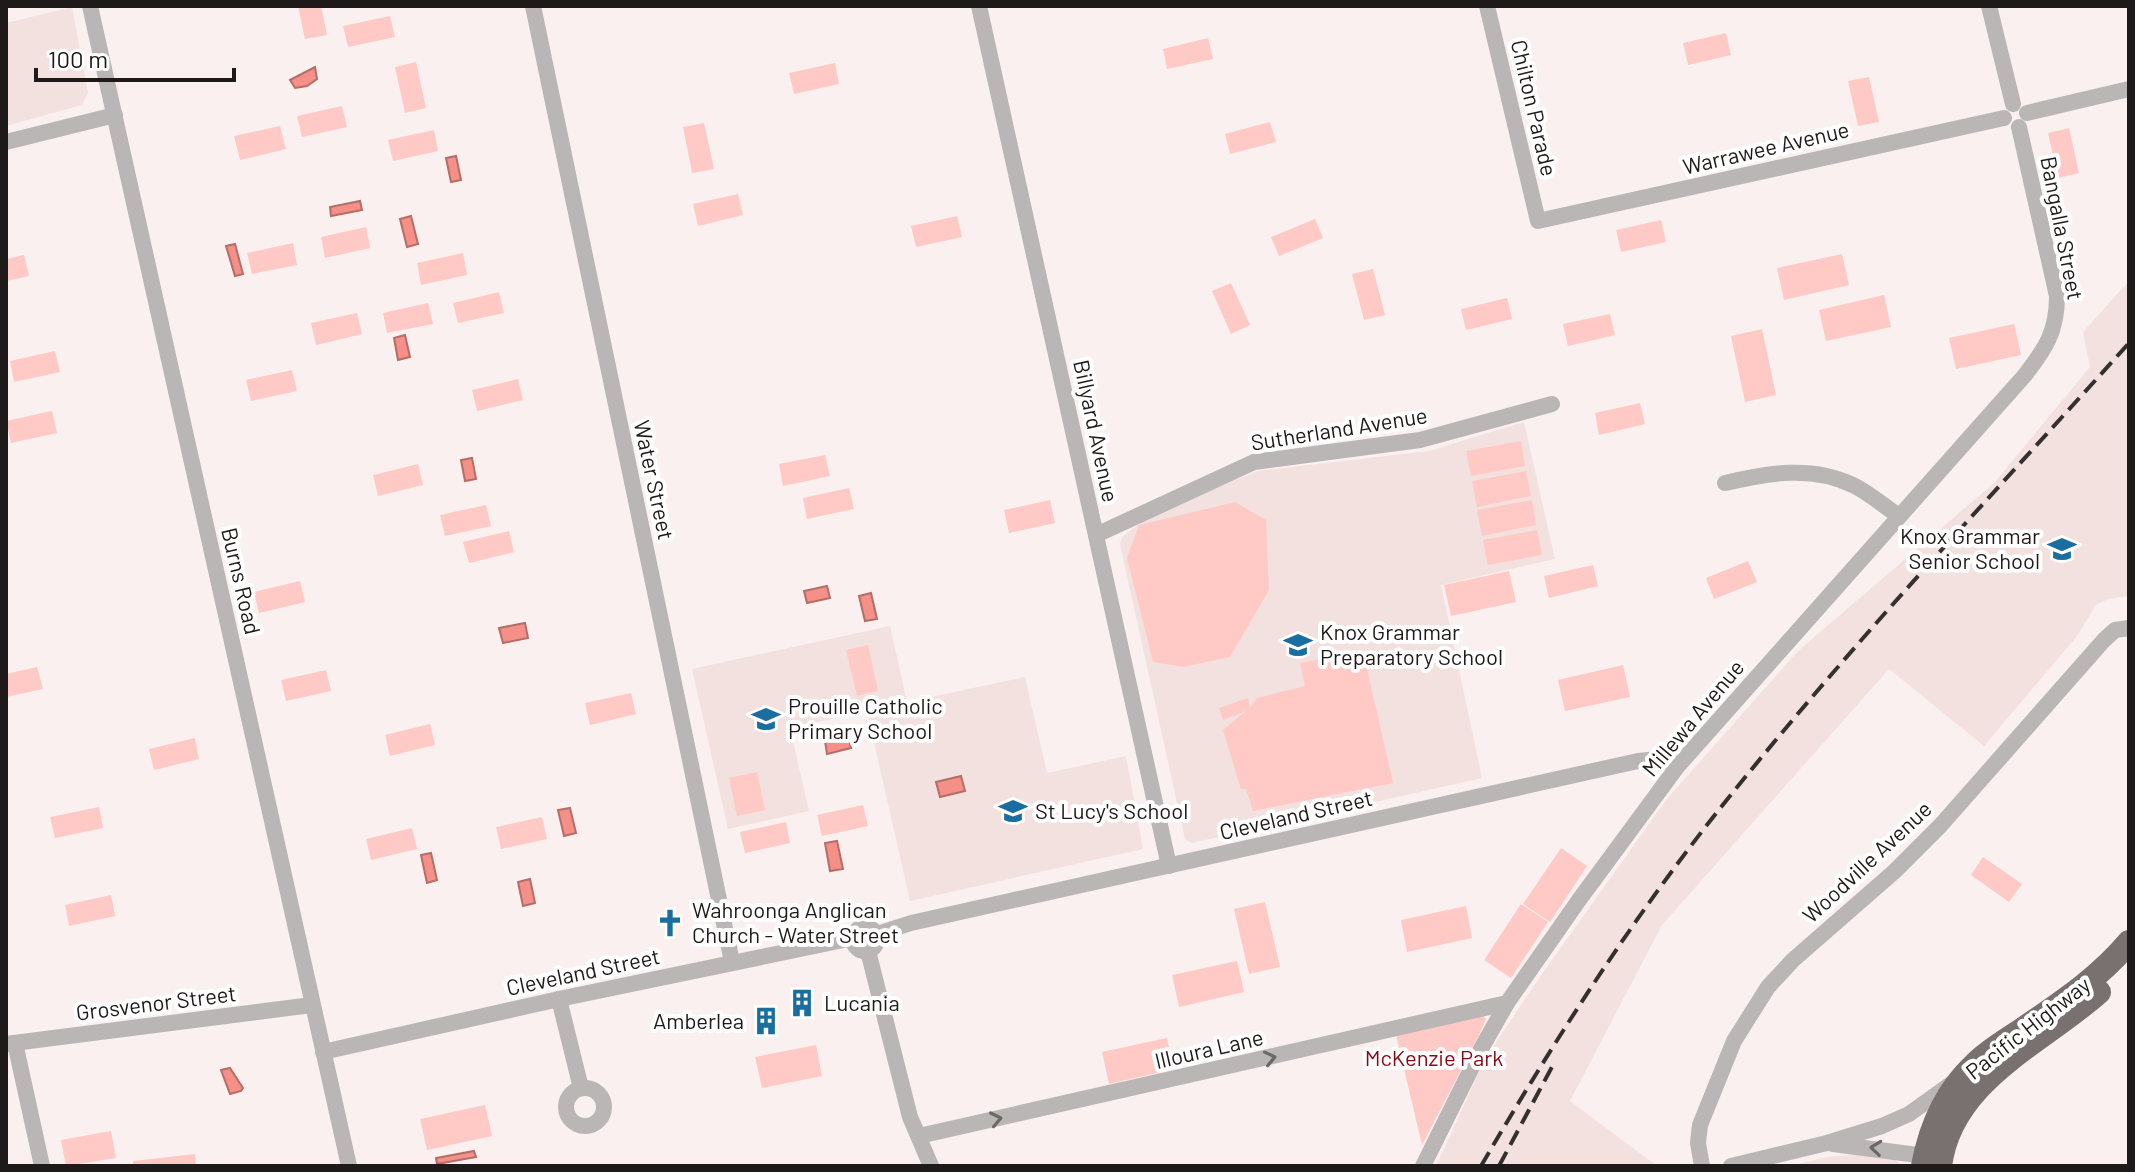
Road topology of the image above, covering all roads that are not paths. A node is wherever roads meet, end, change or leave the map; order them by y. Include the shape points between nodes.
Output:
1 (90, 6) edge
2 (533, 6) edge
3 (979, 6) edge
4 (1487, 6) edge
5 (1989, 6) edge
6 (2129, 89) edge
7 (115, 115) junction
8 (2016, 115) junction
9 (6, 142) edge
10 (1538, 221) joint
11 (2051, 337) joint
12 (1552, 404) dead end
13 (1725, 483) dead end
14 (1899, 516) junction
15 (1096, 535) junction
16 (2129, 628) edge
17 (1677, 767) junction
18 (1169, 866) junction
19 (877, 934) junction
20 (853, 938) junction
21 (2129, 942) edge
22 (868, 951) junction
23 (732, 962) junction
24 (2129, 962) edge
25 (559, 999) junction
26 (1507, 1003) junction
27 (312, 1005) junction
28 (11, 1043) edge
29 (323, 1052) junction
30 (1975, 1064) junction
31 (581, 1088) dead end
32 (919, 1136) junction
33 (1827, 1143) junction
34 (1932, 1161) edge
35 (42, 1166) edge
36 (349, 1166) edge
37 (931, 1166) edge
38 (1423, 1166) edge
39 (1702, 1166) edge
40 (1731, 1166) edge

1 - 7 street, Burns Road
2 - 23 street, Water Street
3 - 15 street, Billyard Avenue
4 - 10 street, Chilton Parade
5 - 8 street, Bangalla Street
6 - 8 street, Warrawee Avenue
7 - 9 street
7 - 27 street, Burns Road
8 - 10 street, Warrawee Avenue
8 - 11 street, Bangalla Street via 2057,296
11 - 14 street, Millewa Avenue via 2025,375
12 - 15 street, Sutherland Avenue via 1420,440 1254,462
13 - 14 street via 1776,471 1816,474 1852,484
14 - 17 street, Millewa Avenue
15 - 18 street, Billyard Avenue
16 - 39 street, Woodville Avenue via 2115,630 2104,640 1940,826 1768,987 1734,1041 1700,1125
17 - 18 street, Cleveland Street via 1658,759 1638,761
17 - 26 street, Millewa Avenue
18 - 19 street, Cleveland Street
19 - 20 street via 864,927
19 - 22 street via 877,943
20 - 22 street via 856,947
20 - 23 street, Cleveland Street
21 - 30 highway, Pacific Highway via 2072,995
22 - 32 street
23 - 25 street, Cleveland Street
24 - 34 highway, Pacific Highway via 2071,1017 1986,1078
25 - 29 street, Cleveland Street
25 - 31 street
32 -> 26 street, Illoura Lane
26 - 38 street, Millewa Avenue
27 - 28 street, Grosvenor Street
27 - 29 street, Burns Road
28 - 35 street
29 - 36 street, Burns Road
30 - 33 street via 1903,1117
30 - 34 highway, Pacific Highway via 1935,1122
32 - 37 street
34 -> 33 street
33 - 40 street

